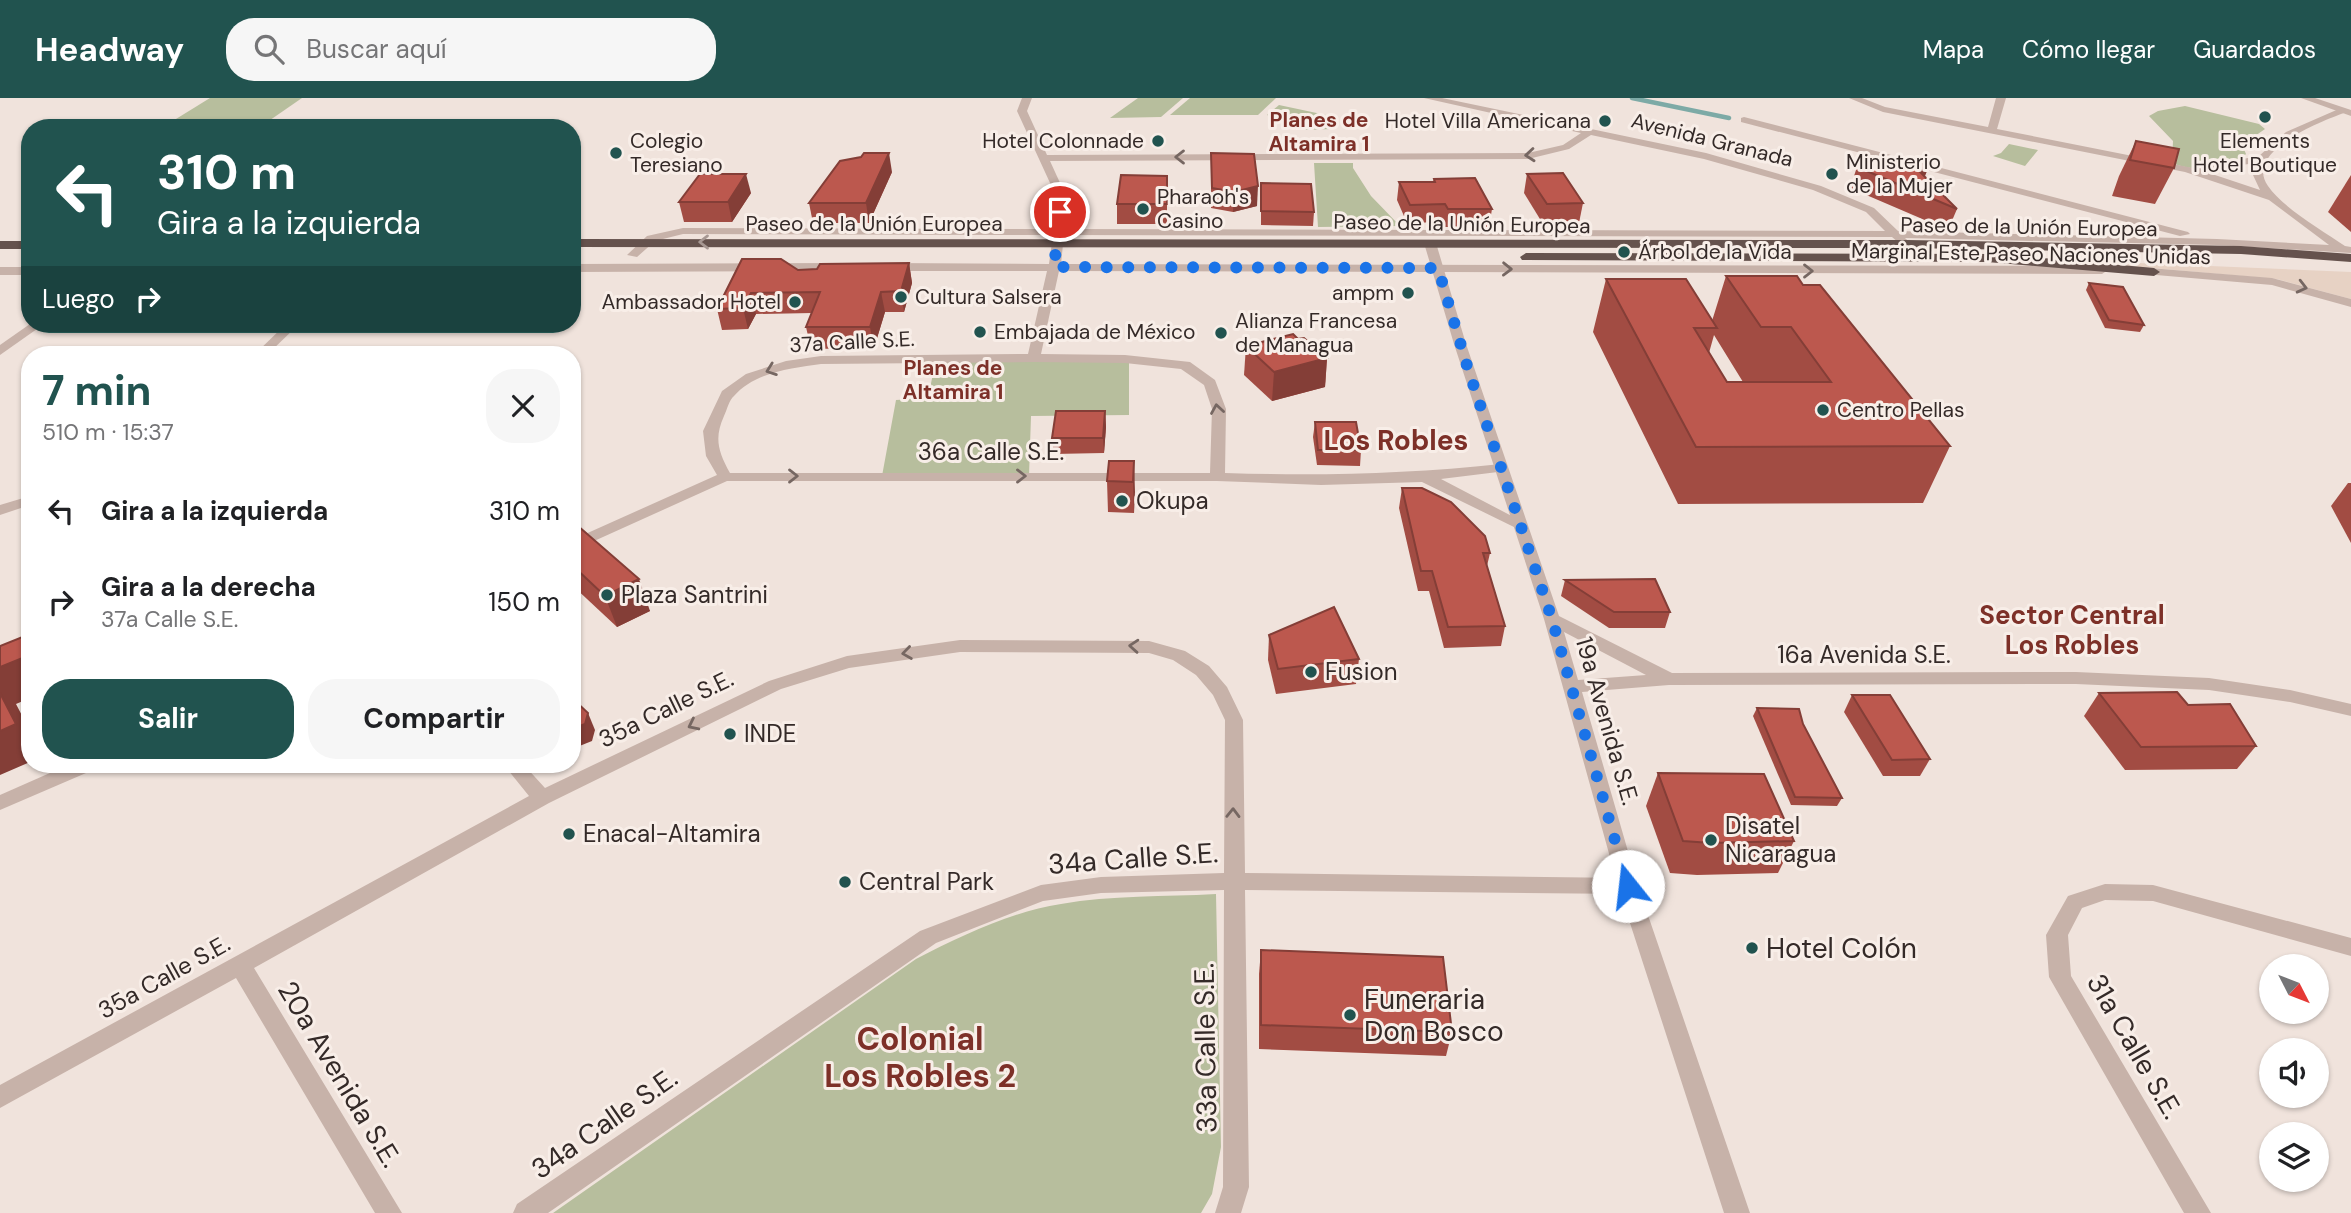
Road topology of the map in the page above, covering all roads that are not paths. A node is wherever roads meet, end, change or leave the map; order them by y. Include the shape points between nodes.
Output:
1 (1027, 98) edge
2 (1429, 98) edge
3 (1854, 98) edge
4 (2001, 98) edge
5 (2306, 98) edge
6 (2346, 112) edge
7 (1744, 120) dead end
8 (1592, 130) junction
9 (1992, 131) junction
10 (1043, 158) junction
11 (2262, 159) junction
12 (2187, 169) junction
13 (2273, 198) junction
14 (1896, 234) junction
15 (2057, 237) junction
16 (646, 242) junction
17 (2217, 242) junction
18 (581, 243) edge
19 (1907, 244) junction
20 (0, 245) edge
21 (21, 245) edge
22 (2068, 246) junction
23 (1057, 249) junction
24 (2241, 250) junction
25 (2348, 252) edge
26 (581, 255) edge
27 (633, 255) junction
28 (1434, 255) junction
29 (0, 257) edge
30 (21, 258) edge
31 (1986, 258) junction
32 (1921, 259) junction
33 (855, 267) edge
34 (869, 267) edge
35 (2351, 267) edge
36 (581, 268) edge
37 (0, 271) edge
38 (21, 271) edge
39 (2154, 272) junction
40 (2351, 303) edge
41 (25, 333) edge
42 (283, 333) edge
43 (270, 346) edge
44 (0, 351) edge
45 (1034, 358) junction
46 (1501, 468) junction
47 (725, 477) junction
48 (1217, 477) junction
49 (1424, 477) junction
50 (21, 502) edge
51 (0, 510) edge
52 (1519, 524) junction
53 (581, 543) edge
54 (1552, 619) junction
55 (1669, 679) junction
56 (1572, 687) junction
57 (2351, 710) edge
58 (68, 773) edge
59 (520, 773) edge
60 (542, 798) junction
61 (0, 803) edge
62 (1232, 881) junction
63 (1628, 886) junction
64 (2351, 947) edge
65 (240, 965) junction
66 (0, 1097) edge
67 (389, 1213) edge
68 (526, 1213) edge
69 (1228, 1213) edge
70 (1737, 1213) edge
71 (2198, 1213) edge

1 - 10 street via 1022,111
2 - 8 street, Avenida Granada
3 - 9 street via 1882,109
4 - 9 street
5 - 6 street
6 - 11 street via 2293,129
7 - 17 street
8 -> 10 street via 1566,147 1528,156
8 - 14 street, Avenida Granada via 1817,188 1862,206
9 - 12 street
10 - 23 street via 1061,197
11 - 12 street
11 - 13 street via 2257,174
12 - 13 street
13 - 25 street
14 - 15 street
14 - 19 street, Avenida Granada
14 - 23 street
15 - 17 street
15 - 22 highway
16 - 18 highway, Paseo de la Unión Europea
16 - 23 highway, Paseo de la Unión Europea
16 - 27 street
17 - 24 street
17 - 25 street
19 - 22 highway, Paseo de la Unión Europea
19 - 28 highway, Paseo de la Unión Europea
19 - 32 street, Avenida Granada
20 - 21 highway
22 - 24 highway, Paseo de la Unión Europea
23 - 27 highway, Paseo de la Unión Europea
23 - 28 highway, Paseo de la Unión Europea
23 - 34 street
23 - 45 street
24 - 25 highway, Paseo de la Unión Europea
26 - 27 highway, Paseo de la Unión Europea
28 - 32 highway, Paseo de la Unión Europea
28 -> 39 street, Marginal Este Paseo Naciones Unidas
28 - 46 street, 19a Avenida S.E.
29 - 30 highway
31 - 32 highway, Paseo de la Unión Europea
31 - 35 highway, Paseo de la Unión Europea
31 - 39 highway
33 - 36 street
37 - 38 street
39 -> 40 street, Marginal Este Paseo Naciones Unidas via 2266,279
41 - 44 street
42 - 43 street
45 -> 47 street, 37a Calle S.E. via 821,360 751,377 727,394 710,431 713,456
48 -> 45 street, 37a Calle S.E. via 1219,409 1210,383 1185,365
46 - 49 street, 36a Calle S.E.
46 - 52 street, 19a Avenida S.E.
47 -> 48 street, 36a Calle S.E.
47 - 53 street, 36a Calle S.E.
48 - 49 street, 36a Calle S.E. via 1321,481
49 - 52 street, 36a Calle S.E.
50 - 51 street
52 - 54 street, 19a Avenida S.E.
54 - 55 street, 16a Avenida S.E.
54 - 56 street, 19a Avenida S.E.
55 - 56 street, 16a Avenida S.E.
55 - 57 street, 16a Avenida S.E. via 2076,678 2209,684
56 - 63 street, 19a Avenida S.E.
58 - 61 street
59 - 60 street
62 -> 60 street, 35a Calle S.E. via 1234,720 1227,699 1213,680 1176,651 1149,647 960,646 847,662 775,685
60 - 65 street, 35a Calle S.E.
62 - 63 street, 34a Calle S.E.
62 - 68 street, 34a Calle S.E. via 1101,885 1041,893 928,937
62 - 69 street, 33a Calle S.E. via 1236,1187
63 - 70 street, 19a Avenida S.E.
64 - 71 street, 31a Calle S.E. via 2152,893 2105,892 2075,902 2057,935 2060,976
65 - 66 street, 35a Calle S.E.
65 - 67 street, 20a Avenida S.E.

